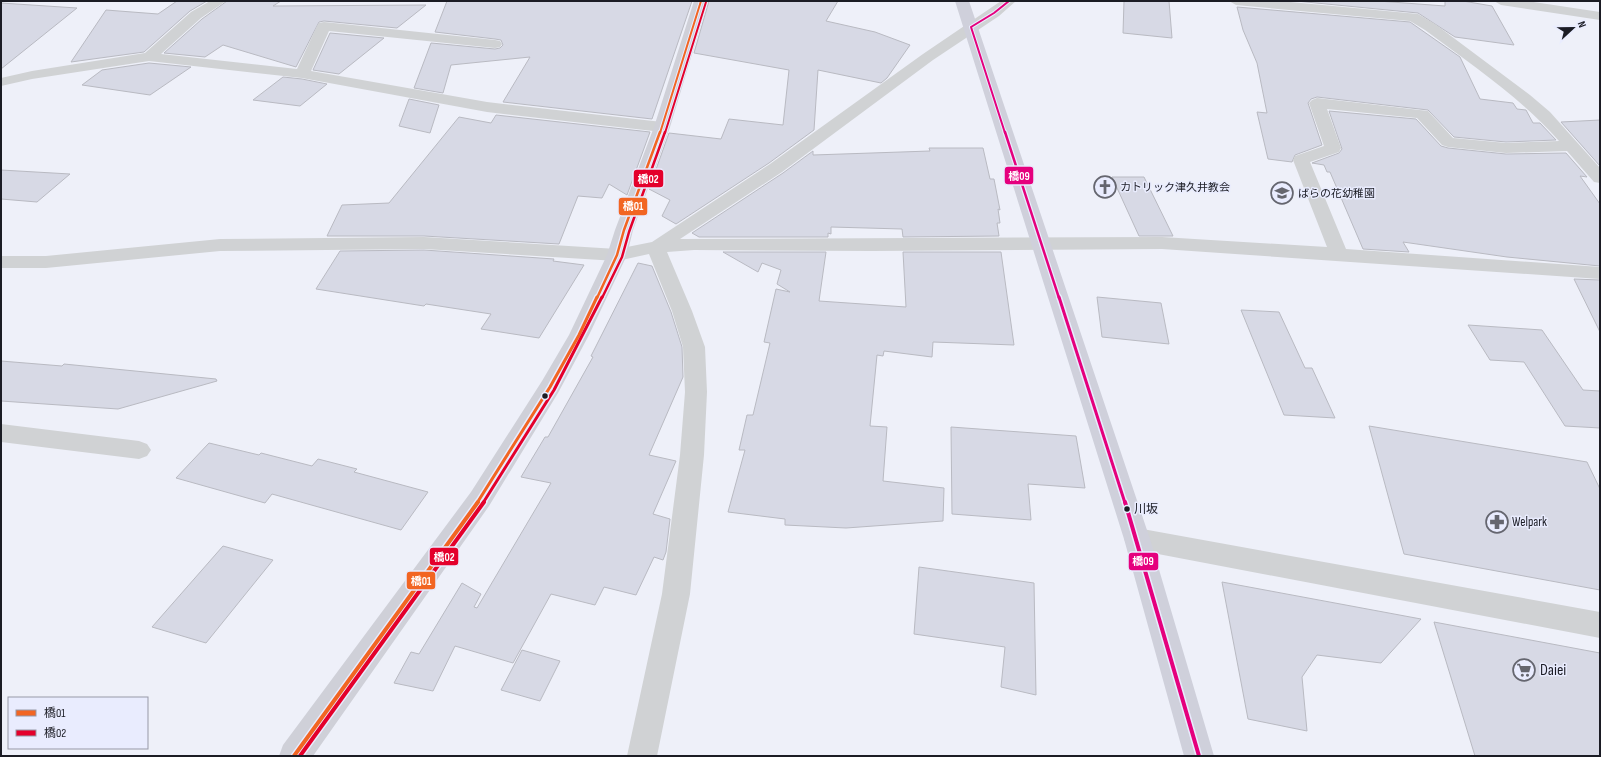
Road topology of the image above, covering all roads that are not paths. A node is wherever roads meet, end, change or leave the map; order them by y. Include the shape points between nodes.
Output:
1 (219, 1) edge
2 (701, 1) edge
3 (962, 1) edge
4 (1009, 1) edge
5 (1236, 1) edge
6 (1501, 1) edge
7 (1600, 16) edge
8 (971, 27) junction
9 (495, 44) dead end
10 (149, 57) junction
11 (302, 74) junction
12 (1, 82) edge
13 (662, 127) junction
14 (1574, 146) junction
15 (1600, 178) edge
16 (1041, 245) junction
17 (655, 247) junction
18 (1339, 254) junction
19 (617, 255) junction
20 (1, 262) edge
21 (1600, 273) edge
22 (1, 433) edge
23 (139, 450) dead end
24 (1137, 539) junction
25 (1600, 624) edge
26 (294, 756) edge
27 (642, 756) edge
28 (1199, 756) edge

1 - 10 street via 196,15
2 - 13 main road
3 - 8 highway
4 - 8 street
5 - 14 street via 1414,11 1430,27 1525,98
6 - 7 street
8 - 16 highway
8 - 17 street via 776,168
9 - 11 street via 324,26
10 - 11 street
10 - 12 street
11 - 13 street via 487,107
13 - 19 main road
14 - 15 street
14 - 18 street via 1506,148 1448,142 1422,114 1317,103 1333,148 1301,160
16 - 17 street via 694,244
16 - 18 street via 1162,243
16 - 24 highway
17 - 19 street
17 - 27 street via 682,311 694,348 696,392 692,455 676,594
18 - 21 street
19 - 20 street via 424,243 228,245 46,262
19 - 26 main road via 579,336 480,499
22 - 23 street
24 - 25 street
24 - 28 highway

